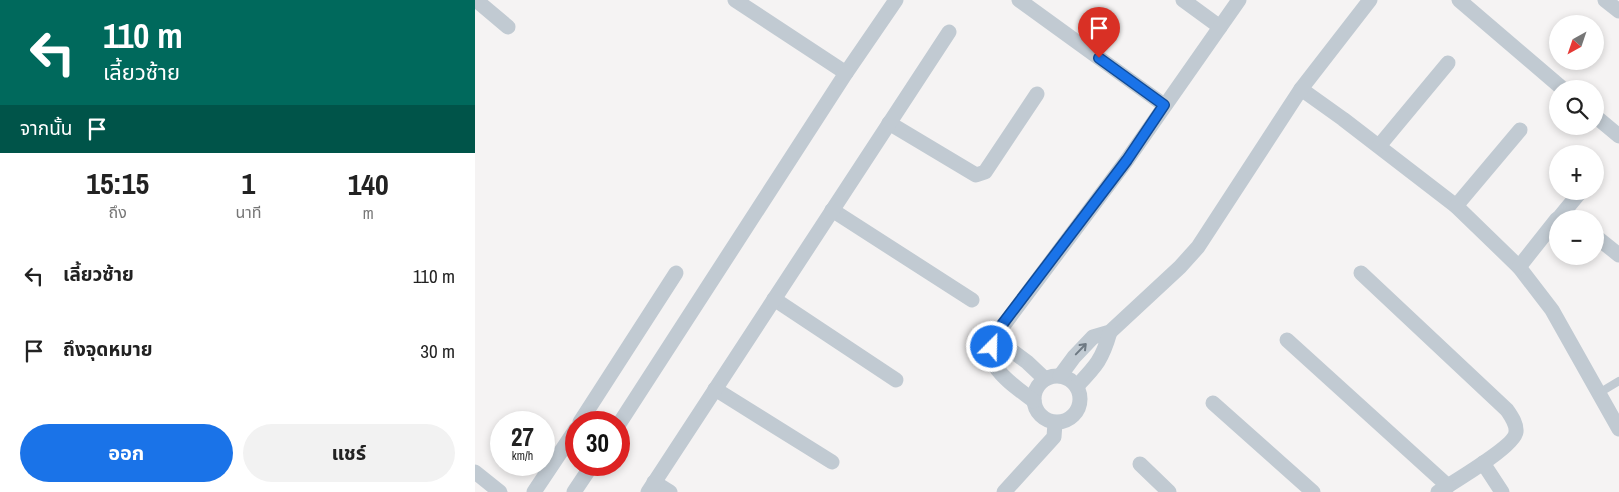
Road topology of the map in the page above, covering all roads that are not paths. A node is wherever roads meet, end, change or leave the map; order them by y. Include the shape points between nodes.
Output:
1 (476, 0) edge
2 (735, 0) edge
3 (896, 0) edge
4 (1019, 0) edge
5 (1183, 0) edge
6 (1239, 0) edge
7 (1370, 0) edge
8 (1459, 0) edge
9 (1605, 0) edge
10 (1619, 11) edge
11 (508, 27) dead end
12 (1220, 27) junction
13 (949, 32) dead end
14 (1447, 64) dead end
15 (847, 73) junction
16 (1552, 80) edge
17 (1301, 89) junction
18 (1037, 94) dead end
19 (1164, 105) junction
20 (889, 123) junction
21 (1604, 124) edge
22 (1520, 130) dead end
23 (1619, 136) edge
24 (1379, 146) junction
25 (1456, 206) junction
26 (832, 210) junction
27 (1549, 233) edge
28 (1604, 243) edge
29 (1619, 255) edge
30 (1519, 266) junction
31 (675, 273) dead end
32 (1361, 273) dead end
33 (774, 299) junction
34 (971, 300) dead end
35 (1110, 332) junction
36 (1287, 340) dead end
37 (992, 347) junction
38 (1052, 378) junction
39 (896, 380) dead end
40 (1619, 381) edge
41 (1077, 386) junction
42 (715, 389) junction
43 (1599, 393) junction
44 (1034, 401) junction
45 (1213, 403) dead end
46 (587, 411) edge
47 (627, 411) edge
48 (1055, 422) junction
49 (1619, 429) edge
50 (565, 445) edge
51 (832, 462) dead end
52 (1140, 464) dead end
53 (1483, 464) junction
54 (475, 472) edge
55 (585, 476) edge
56 (651, 487) edge
57 (1443, 489) edge
58 (500, 492) edge
59 (534, 492) edge
60 (575, 492) edge
61 (670, 492) edge
62 (1004, 492) edge
63 (1169, 492) edge
64 (1313, 492) edge
65 (1502, 492) edge

1 - 11 street
2 - 15 street
3 - 15 street
4 - 19 street
5 - 12 street
6 - 12 street
7 - 17 street
8 - 16 street
9 - 10 street
12 - 19 street
13 - 20 street
14 - 24 street
15 - 47 street
17 - 24 street
17 - 35 street via 1198,247
18 - 20 street via 985,172 977,175
19 - 37 street via 1127,160 998,330
20 - 26 street
21 - 23 street
22 - 25 street
24 - 25 street
25 - 30 street
26 - 33 street
26 - 34 street
27 - 30 street
28 - 29 street
30 - 43 street via 1552,310
31 - 46 street
32 - 53 street via 1507,410 1514,422 1516,432 1513,439
33 - 39 street
33 - 42 street
38 -> 35 street via 1093,337
35 - 41 street via 1100,360
36 - 57 street
37 - 38 street via 1008,348
37 - 44 street via 994,364
38 - 41 street via 1069,379
38 - 44 street via 1039,385
40 - 43 lane
41 - 48 street via 1081,396 1080,407 1074,416
42 - 51 street
42 - 56 street
43 - 49 street
44 - 48 street via 1045,419
45 - 64 street
48 - 62 street via 1054,437
50 - 59 street
52 - 63 street
53 - 57 street
53 - 65 street
54 - 58 street
55 - 60 street
56 - 61 street

